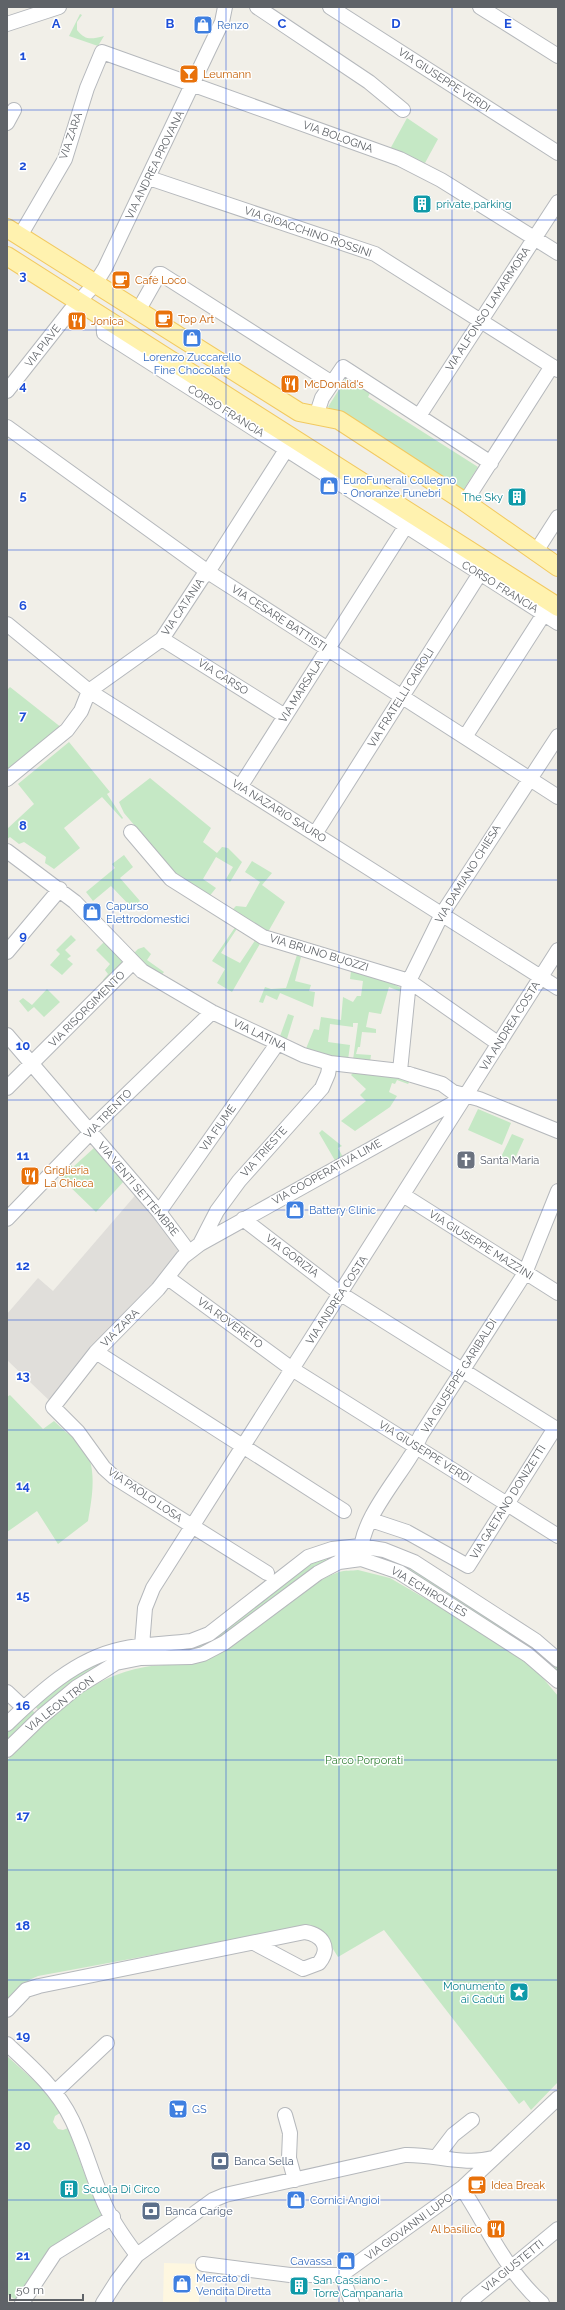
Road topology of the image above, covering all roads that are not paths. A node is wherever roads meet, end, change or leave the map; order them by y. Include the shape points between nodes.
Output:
1 (59, 7) edge
2 (225, 7) edge
3 (235, 7) edge
4 (257, 7) edge
5 (330, 7) edge
6 (480, 7) edge
7 (222, 22) junction
8 (7, 24) edge
9 (102, 52) joint
10 (558, 56) edge
11 (193, 84) junction
12 (14, 110) dead end
13 (403, 110) dead end
14 (7, 124) edge
15 (558, 153) edge
16 (149, 178) junction
17 (558, 202) edge
18 (13, 232) edge
19 (535, 238) junction
20 (558, 253) edge
21 (7, 256) edge
22 (97, 280) junction
23 (79, 302) junction
24 (140, 307) junction
25 (480, 321) junction
26 (555, 368) edge
27 (332, 383) junction
28 (7, 391) edge
29 (316, 416) junction
30 (419, 416) junction
31 (7, 427) edge
32 (290, 444) junction
33 (491, 463) junction
34 (465, 502) junction
35 (558, 517) edge
36 (410, 520) junction
37 (535, 553) junction
38 (558, 567) edge
39 (483, 568) junction
40 (208, 572) junction
41 (551, 608) edge
42 (558, 623) edge
43 (7, 624) edge
44 (162, 638) junction
45 (327, 650) junction
46 (89, 691) junction
47 (401, 696) junction
48 (285, 716) junction
49 (558, 736) edge
50 (465, 737) junction
51 (529, 778) junction
52 (7, 779) edge
53 (240, 787) junction
54 (558, 797) edge
55 (131, 832) dead end
56 (316, 834) junction
57 (7, 851) edge
58 (60, 889) junction
59 (442, 914) junction
60 (558, 950) edge
61 (7, 952) edge
62 (132, 963) junction
63 (541, 977) junction
64 (409, 981) junction
65 (558, 988) edge
66 (212, 1012) junction
67 (7, 1035) edge
68 (277, 1044) junction
69 (499, 1044) junction
70 (330, 1063) junction
71 (31, 1064) junction
72 (400, 1071) junction
73 (7, 1088) edge
74 (467, 1095) junction
75 (558, 1131) edge
76 (90, 1133) junction
77 (558, 1190) edge
78 (403, 1195) junction
79 (159, 1212) junction
80 (7, 1219) edge
81 (242, 1219) junction
82 (195, 1248) junction
83 (525, 1273) junction
84 (168, 1278) junction
85 (558, 1293) edge
86 (341, 1294) junction
87 (96, 1352) junction
88 (292, 1369) junction
89 (462, 1371) junction
90 (53, 1407) joint
91 (557, 1429) edge
92 (244, 1447) junction
93 (416, 1447) junction
94 (508, 1503) junction
95 (344, 1511) dead end
96 (371, 1520) junction
97 (192, 1526) junction
98 (558, 1536) edge
99 (360, 1552) junction
100 (268, 1574) dead end
101 (142, 1652) junction
102 (558, 1660) edge
103 (558, 1681) edge
104 (7, 1692) edge
105 (24, 1708) junction
106 (7, 1724) edge
107 (7, 1750) edge
108 (254, 1943) dead end
109 (7, 2010) edge
110 (107, 2043) dead end
111 (7, 2044) edge
112 (55, 2092) junction
113 (558, 2098) edge
114 (285, 2115) dead end
115 (472, 2120) dead end
116 (437, 2156) junction
117 (494, 2158) junction
118 (464, 2161) junction
119 (295, 2180) junction
120 (462, 2188) junction
121 (112, 2217) junction
122 (557, 2231) edge
123 (137, 2255) junction
124 (203, 2264) dead end
125 (510, 2268) junction
126 (345, 2284) dead end
127 (22, 2303) edge
128 (103, 2303) edge
129 (352, 2303) edge
130 (468, 2303) edge
131 (542, 2303) edge

1 - 8 street
2 - 7 street, VIA ANDREA PROVANA
3 - 7 street, VIA ANDREA PROVANA
4 - 13 street via 369,82
5 - 15 street, VIA GIUSEPPE VERDI
6 - 10 street
7 - 11 street, VIA ANDREA PROVANA
9 - 11 street, VIA BOLOGNA
9 - 18 street, VIA ZARA via 87,88 65,159
11 - 16 street, VIA ANDREA PROVANA
11 - 19 street, VIA BOLOGNA via 400,159 441,180
12 - 14 street
16 - 22 street, VIA ANDREA PROVANA
16 - 25 street, VIA GIOACCHINO ROSSINI via 375,254
17 - 19 street, VIA ALFONSO LAMARMORA
18 - 22 main road
19 - 20 street, VIA BOLOGNA
19 - 25 street, VIA ALFONSO LAMARMORA
21 - 23 main road, CORSO FRANCIA
22 - 23 street, VIA ANDREA PROVANA
22 - 24 main road
23 - 28 street, VIA PIAVE
23 - 32 main road, CORSO FRANCIA
24 - 27 street via 161,274
24 - 29 main road via 299,412
25 - 26 street, VIA GIOACCHINO ROSSINI
25 - 30 street, VIA ALFONSO LAMARMORA
26 - 33 street
27 - 29 street via 322,398
27 - 30 street via 343,367
29 - 34 main road via 339,420
30 - 33 street
31 - 40 street, VIA CESARE BATTISTI
32 - 36 main road, CORSO FRANCIA
32 - 40 street, VIA CATANIA
33 - 34 street
34 - 37 main road
35 - 37 street
36 - 39 main road, CORSO FRANCIA
36 - 45 street, VIA MARSALA
37 - 38 main road
39 - 41 main road, CORSO FRANCIA
39 - 47 street, VIA FRATELLI CAIROLI
40 - 44 street, VIA CATANIA
40 - 45 street, VIA CESARE BATTISTI
41 - 42 street, CORSO FRANCIA
41 - 50 street
43 - 46 street, VIA NAZARIO SAURO
44 - 46 street, VIA CATANIA
44 - 48 street, VIA CARSO
45 - 47 street, VIA CESARE BATTISTI
45 - 48 street, VIA MARSALA
46 - 52 street via 81,711 67,730
46 - 53 street, VIA NAZARIO SAURO
47 - 50 street, VIA CESARE BATTISTI
47 - 56 street, VIA FRATELLI CAIROLI
48 - 53 street, VIA MARSALA
49 - 51 street, VIA DAMIANO CHIESA
50 - 51 street, VIA CESARE BATTISTI
51 - 54 street, VIA CESARE BATTISTI
51 - 59 street, VIA DAMIANO CHIESA
53 - 56 street, VIA NAZARIO SAURO
55 - 64 street, VIA BRUNO BUOZZI via 171,879 263,937
56 - 59 street, VIA NAZARIO SAURO
57 - 58 street, VIA LATINA
58 - 61 street
58 - 62 street, VIA LATINA
59 - 63 street, VIA NAZARIO SAURO
59 - 64 street, VIA DAMIANO CHIESA
60 - 63 street, VIA ANDREA COSTA
62 - 66 street, VIA LATINA via 155,980
62 - 71 street, VIA RISORGIMENTO
63 - 65 street, VIA NAZARIO SAURO
63 - 69 street, VIA ANDREA COSTA
64 - 69 street, VIA BRUNO BUOZZI
64 - 72 street, VIA DAMIANO CHIESA
66 - 68 street, VIA LATINA
66 - 76 street, VIA TRENTO via 93,1127
67 - 71 street, VIA VENTI SETTEMBRE
68 - 70 street, VIA LATINA
68 - 79 street, VIA FIUME
69 - 74 street, VIA ANDREA COSTA
70 - 72 street, VIA LATINA
70 - 82 street, VIA TRIESTE via 322,1088 238,1181
71 - 73 street, VIA RISORGIMENTO
71 - 76 street, VIA VENTI SETTEMBRE
72 - 74 street, VIA LATINA
74 - 75 street, VIA LATINA
74 - 78 street, VIA ANDREA COSTA
74 - 81 street, VIA COOPERATIVA LIME
76 - 79 street, VIA VENTI SETTEMBRE
76 - 80 street, VIA TRENTO
77 - 83 street, VIA GIUSEPPE GARIBALDI
78 - 83 street, VIA GIUSEPPE MAZZINI
78 - 86 street, VIA ANDREA COSTA
79 - 82 street, VIA VENTI SETTEMBRE
81 - 82 street, VIA COOPERATIVA LIME
81 - 86 street, VIA GORIZIA
82 - 84 street, VIA ZARA via 183,1257
83 - 85 street, VIA GIUSEPPE MAZZINI
83 - 89 street, VIA GIUSEPPE GARIBALDI
84 - 87 street, VIA ZARA
84 - 88 street, VIA ROVERETO
86 - 88 street, VIA ANDREA COSTA
86 - 89 street, VIA GORIZIA
87 - 90 street, VIA ZARA
87 - 92 street
88 - 92 street, VIA ANDREA COSTA
88 - 93 street, VIA GIUSEPPE VERDI
89 - 91 street, VIA GORIZIA
89 - 93 street, VIA GIUSEPPE GARIBALDI
90 - 97 street, VIA PAOLO LOSA via 78,1432 104,1468 114,1477
91 - 94 street, VIA GAETANO DONIZETTI
92 - 95 street
92 - 97 street, VIA ANDREA COSTA
93 - 94 street, VIA GIUSEPPE VERDI
93 - 96 street, VIA GIUSEPPE GARIBALDI
94 - 96 street, VIA GAETANO DONIZETTI via 468,1566 406,1532
94 - 98 street, VIA GIUSEPPE VERDI
96 - 99 street, VIA GIUSEPPE GARIBALDI
97 - 100 street, VIA PAOLO LOSA
97 - 101 street, VIA ANDREA COSTA via 146,1601
99 - 101 street, VIA ECHIROLLES via 307,1579 213,1650 190,1657
99 - 102 street, VIA ECHIROLLES via 384,1550 414,1562 536,1641
99 - 103 street, VIA ECHIROLLES via 399,1572 528,1655
101 - 105 street, VIA LEON TRON via 119,1649 80,1664
101 - 107 street, VIA LEON TRON via 89,1679 41,1717
104 - 105 street
105 - 106 street, VIA LEON TRON
108 - 109 street via 39,1986 26,1990
110 - 112 street
111 - 112 street via 42,2076
112 - 121 street via 72,2120 102,2199
113 - 117 street, VIA GIOVANNI LUPO
114 - 119 street via 290,2133 289,2158
115 - 116 street via 453,2135
116 - 118 street
116 - 119 street via 405,2155
117 - 118 street
117 - 120 street, VIA GIOVANNI LUPO
118 - 120 street
119 - 123 street via 213,2200
120 - 124 street, VIA GIOVANNI LUPO via 341,2275 290,2275
120 - 125 street
121 - 123 street
121 - 127 street via 55,2253
122 - 125 street, VIA GIUSTETTI
123 - 128 street
125 - 130 street, VIA GIUSTETTI
125 - 131 street
126 - 129 street

